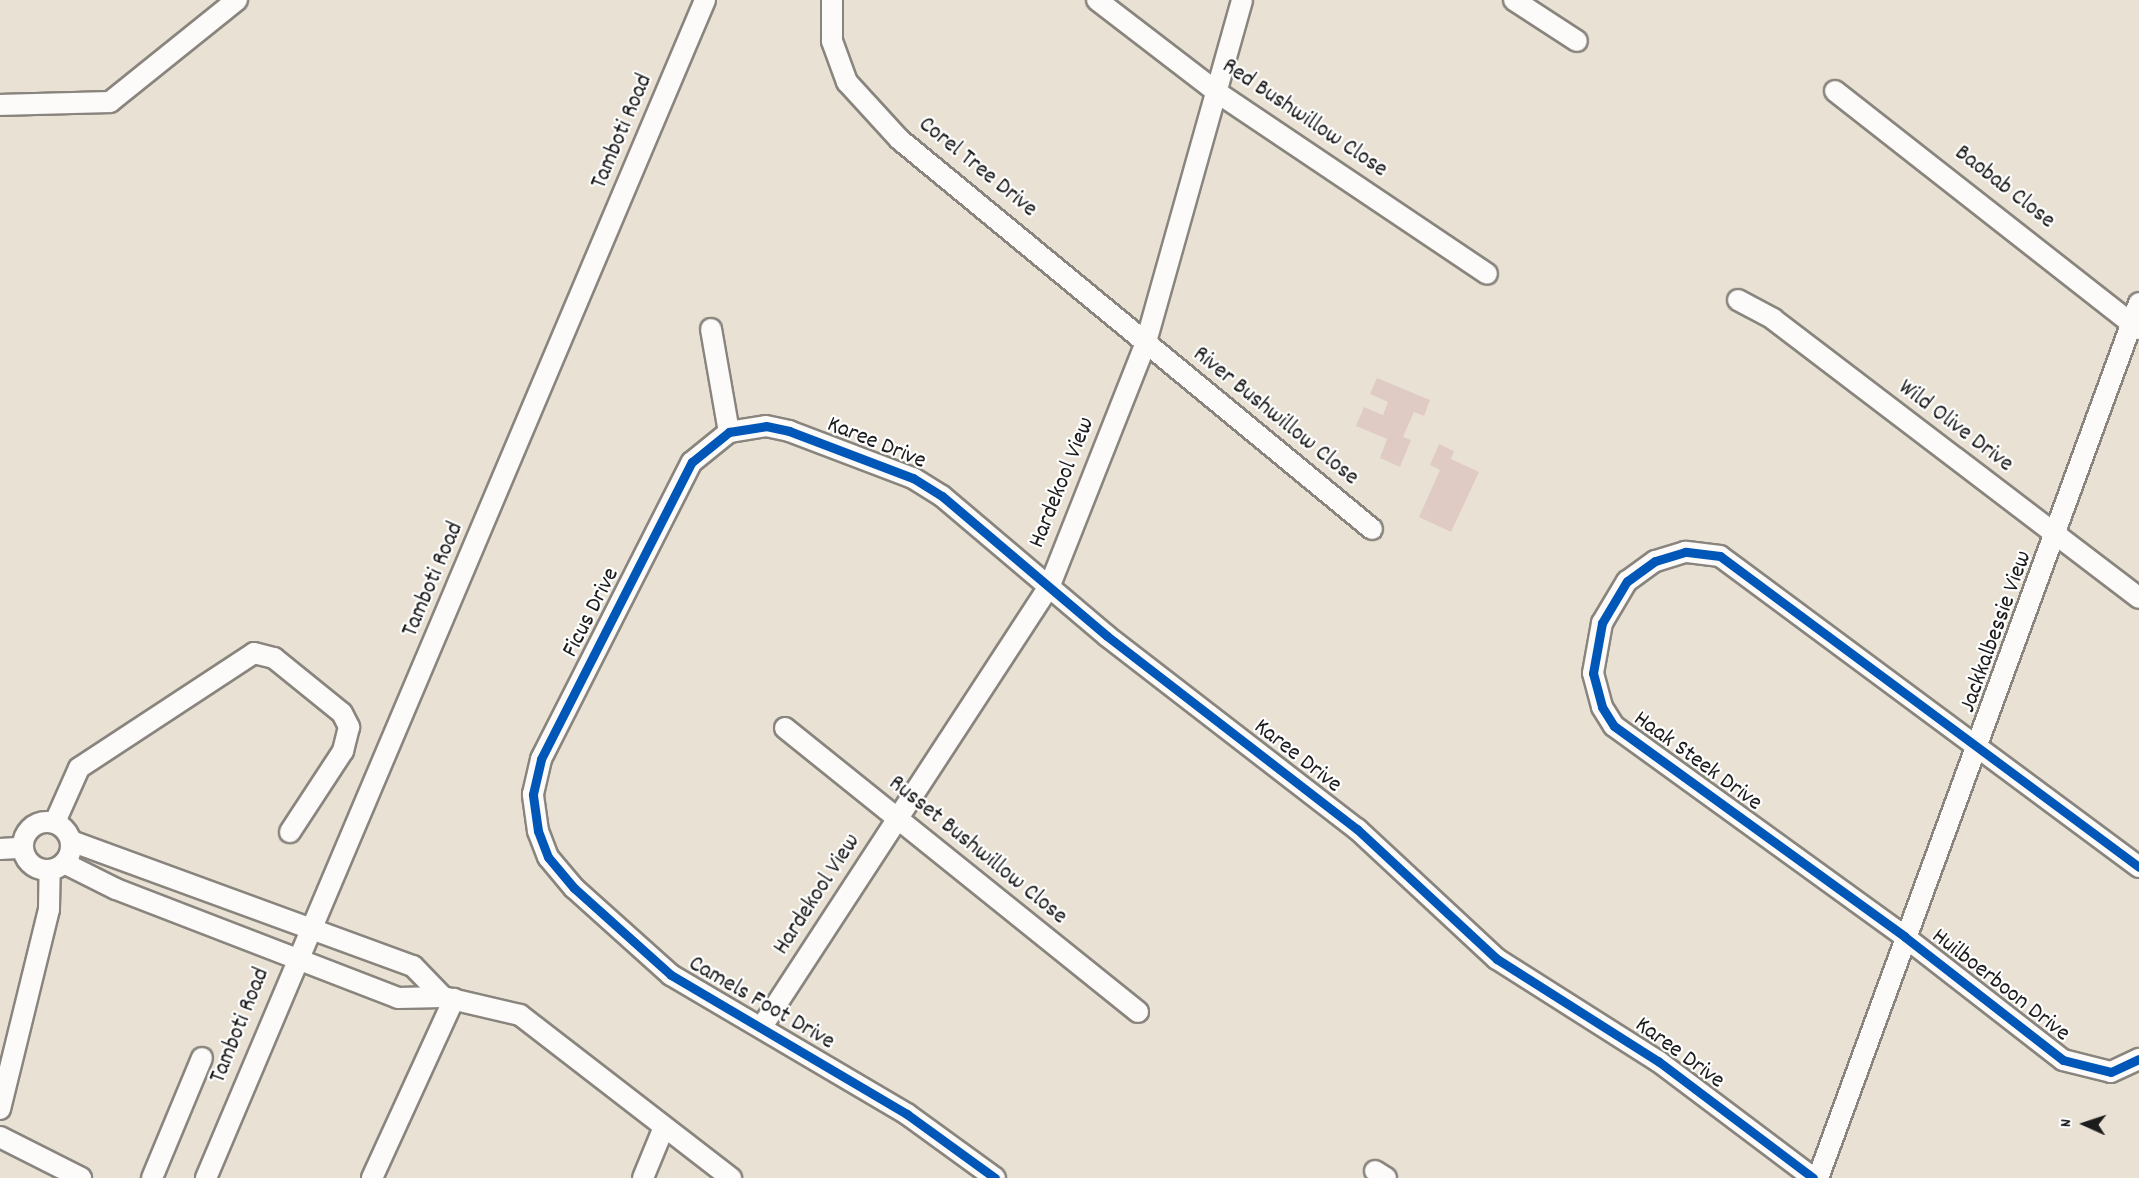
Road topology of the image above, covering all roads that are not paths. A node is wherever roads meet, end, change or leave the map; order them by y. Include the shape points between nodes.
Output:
1 (237, 0) edge
2 (705, 0) edge
3 (832, 0) edge
4 (1097, 0) edge
5 (1242, 0) edge
6 (1514, 0) edge
7 (1577, 40) dead end
8 (1835, 91) dead end
9 (1218, 93) junction
10 (0, 105) edge
11 (1487, 274) dead end
12 (1738, 300) dead end
13 (2139, 303) edge
14 (2135, 326) edge
15 (711, 329) dead end
16 (1146, 342) junction
17 (729, 432) junction
18 (1372, 529) dead end
19 (2054, 534) junction
20 (1050, 585) junction
21 (2139, 598) edge
22 (785, 728) dead end
23 (1974, 748) junction
24 (896, 820) junction
25 (55, 822) junction
26 (538, 831) joint
27 (290, 832) dead end
28 (70, 841) junction
29 (22, 848) junction
30 (0, 849) edge
31 (57, 867) junction
32 (2139, 867) edge
33 (309, 931) junction
34 (1905, 937) junction
35 (295, 961) junction
36 (448, 998) junction
37 (1138, 1012) dead end
38 (763, 1025) junction
39 (202, 1058) dead end
40 (2139, 1059) edge
41 (0, 1108) edge
42 (664, 1127) junction
43 (0, 1137) edge
44 (81, 1178) edge
45 (152, 1178) edge
46 (206, 1178) edge
47 (372, 1178) edge
48 (643, 1178) edge
49 (731, 1178) edge
50 (995, 1178) edge
51 (1816, 1178) edge

1 - 10 street via 110,102
2 - 33 street, Tamboti Road
3 - 16 street, Corel Tree Drive via 831,40 857,97 899,139
4 - 9 street, Red Bushwillow Close
5 - 9 street, Hardekool View
6 - 7 street
8 - 14 street, Baobab Close
9 - 11 street, Red Bushwillow Close
9 - 16 street, Hardekool View
12 - 19 street, Wild Olive Drive via 1773,319
13 - 14 street, Jackkalbessie View
14 - 19 street, Jackkalbessie View
15 - 17 street
16 - 18 street, River Bushwillow Close
16 - 20 street, Hardekool View
17 - 20 street, Karee Drive via 766,426 789,431 913,478
17 - 26 street, Ficus Drive via 692,462 541,759 533,794
19 - 21 street, Wild Olive Drive
19 - 23 street, Jackkalbessie View
20 - 24 street, Hardekool View
20 - 51 street, Karee Drive via 1107,636 1357,829 1497,959 1658,1061
22 - 24 street, Russet Bushwillow Close
23 - 32 street
23 - 34 street, Jackkalbessie View
23 - 34 street, Haak Steek Drive via 1720,556 1684,552 1655,561 1627,581 1602,623 1593,673 1614,726
24 - 37 street, Russet Bushwillow Close
24 - 38 street, Hardekool View
25 - 27 street via 79,768 254,653 274,658 342,713 349,727 342,751
25 - 28 street
25 - 29 street via 31,827
26 - 38 street, Camels Foot Drive via 548,857 574,888 652,961
28 - 31 street
28 - 33 street via 197,883
29 - 30 street
29 - 31 street via 29,862
31 - 35 street
31 - 41 street
33 - 35 street, Tamboti Road
33 - 36 street via 413,966
34 - 40 street, Huilboerboon Drive via 2063,1060 2111,1071
34 - 51 street, Jackkalbessie View
35 - 36 street via 398,998
35 - 46 street, Tamboti Road
36 - 42 street via 520,1015
36 - 47 street
38 - 50 street, Camels Foot Drive via 907,1114
39 - 45 street
42 - 48 street
42 - 49 street
43 - 44 street

